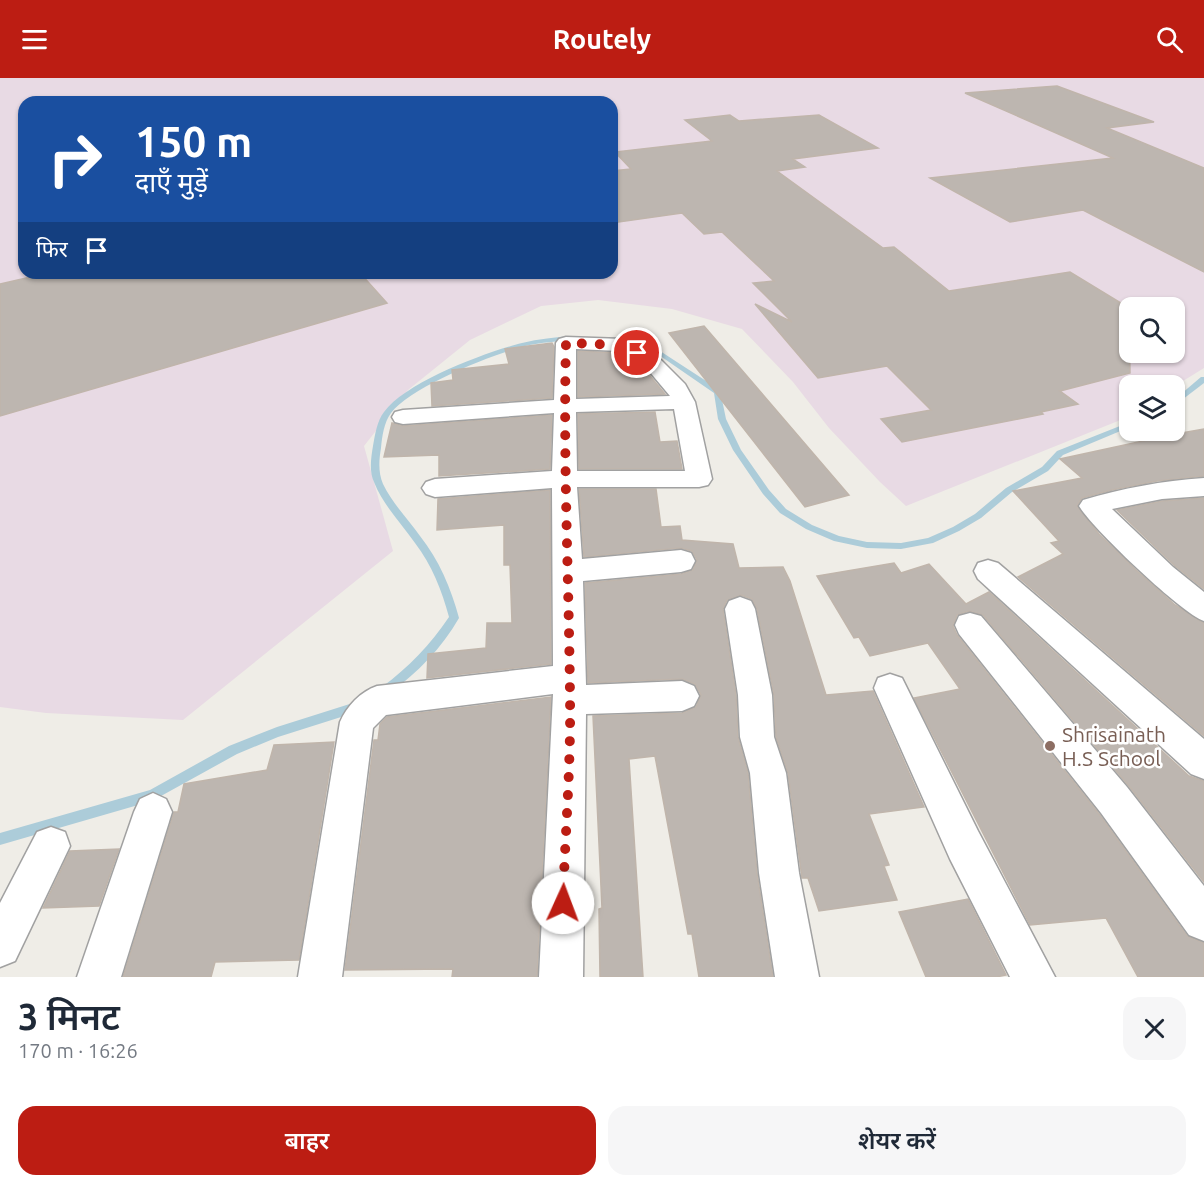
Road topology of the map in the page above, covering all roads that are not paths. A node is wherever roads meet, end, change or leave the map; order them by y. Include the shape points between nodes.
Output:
1 (684, 402) junction
2 (564, 406) junction
3 (403, 417) dead end
4 (564, 479) junction
5 (1204, 487) edge
6 (435, 488) dead end
7 (681, 561) dead end
8 (568, 571) junction
9 (988, 571) dead end
10 (740, 609) dead end
11 (1204, 609) edge
12 (970, 625) dead end
13 (890, 688) dead end
14 (570, 689) junction
15 (682, 696) dead end
16 (1204, 762) edge
17 (153, 812) dead end
18 (51, 846) dead end
19 (1204, 920) edge
20 (0, 946) edge
21 (99, 977) edge
22 (320, 977) edge
23 (561, 977) edge
24 (798, 977) edge
25 (1033, 977) edge

1 - 2 street
1 - 2 street via 651,361 623,345 566,343
1 - 4 street via 699,479
2 - 3 street
2 - 4 street
4 - 6 street
4 - 8 street
5 - 11 street via 1162,490 1092,506
7 - 8 street
8 - 14 street
9 - 16 street
10 - 24 street via 755,695 757,737 768,773 779,873
12 - 19 street via 1114,800
13 - 25 street via 964,845
14 - 15 street
14 - 22 street via 377,701 357,722
14 - 23 street
17 - 21 street
18 - 20 street

